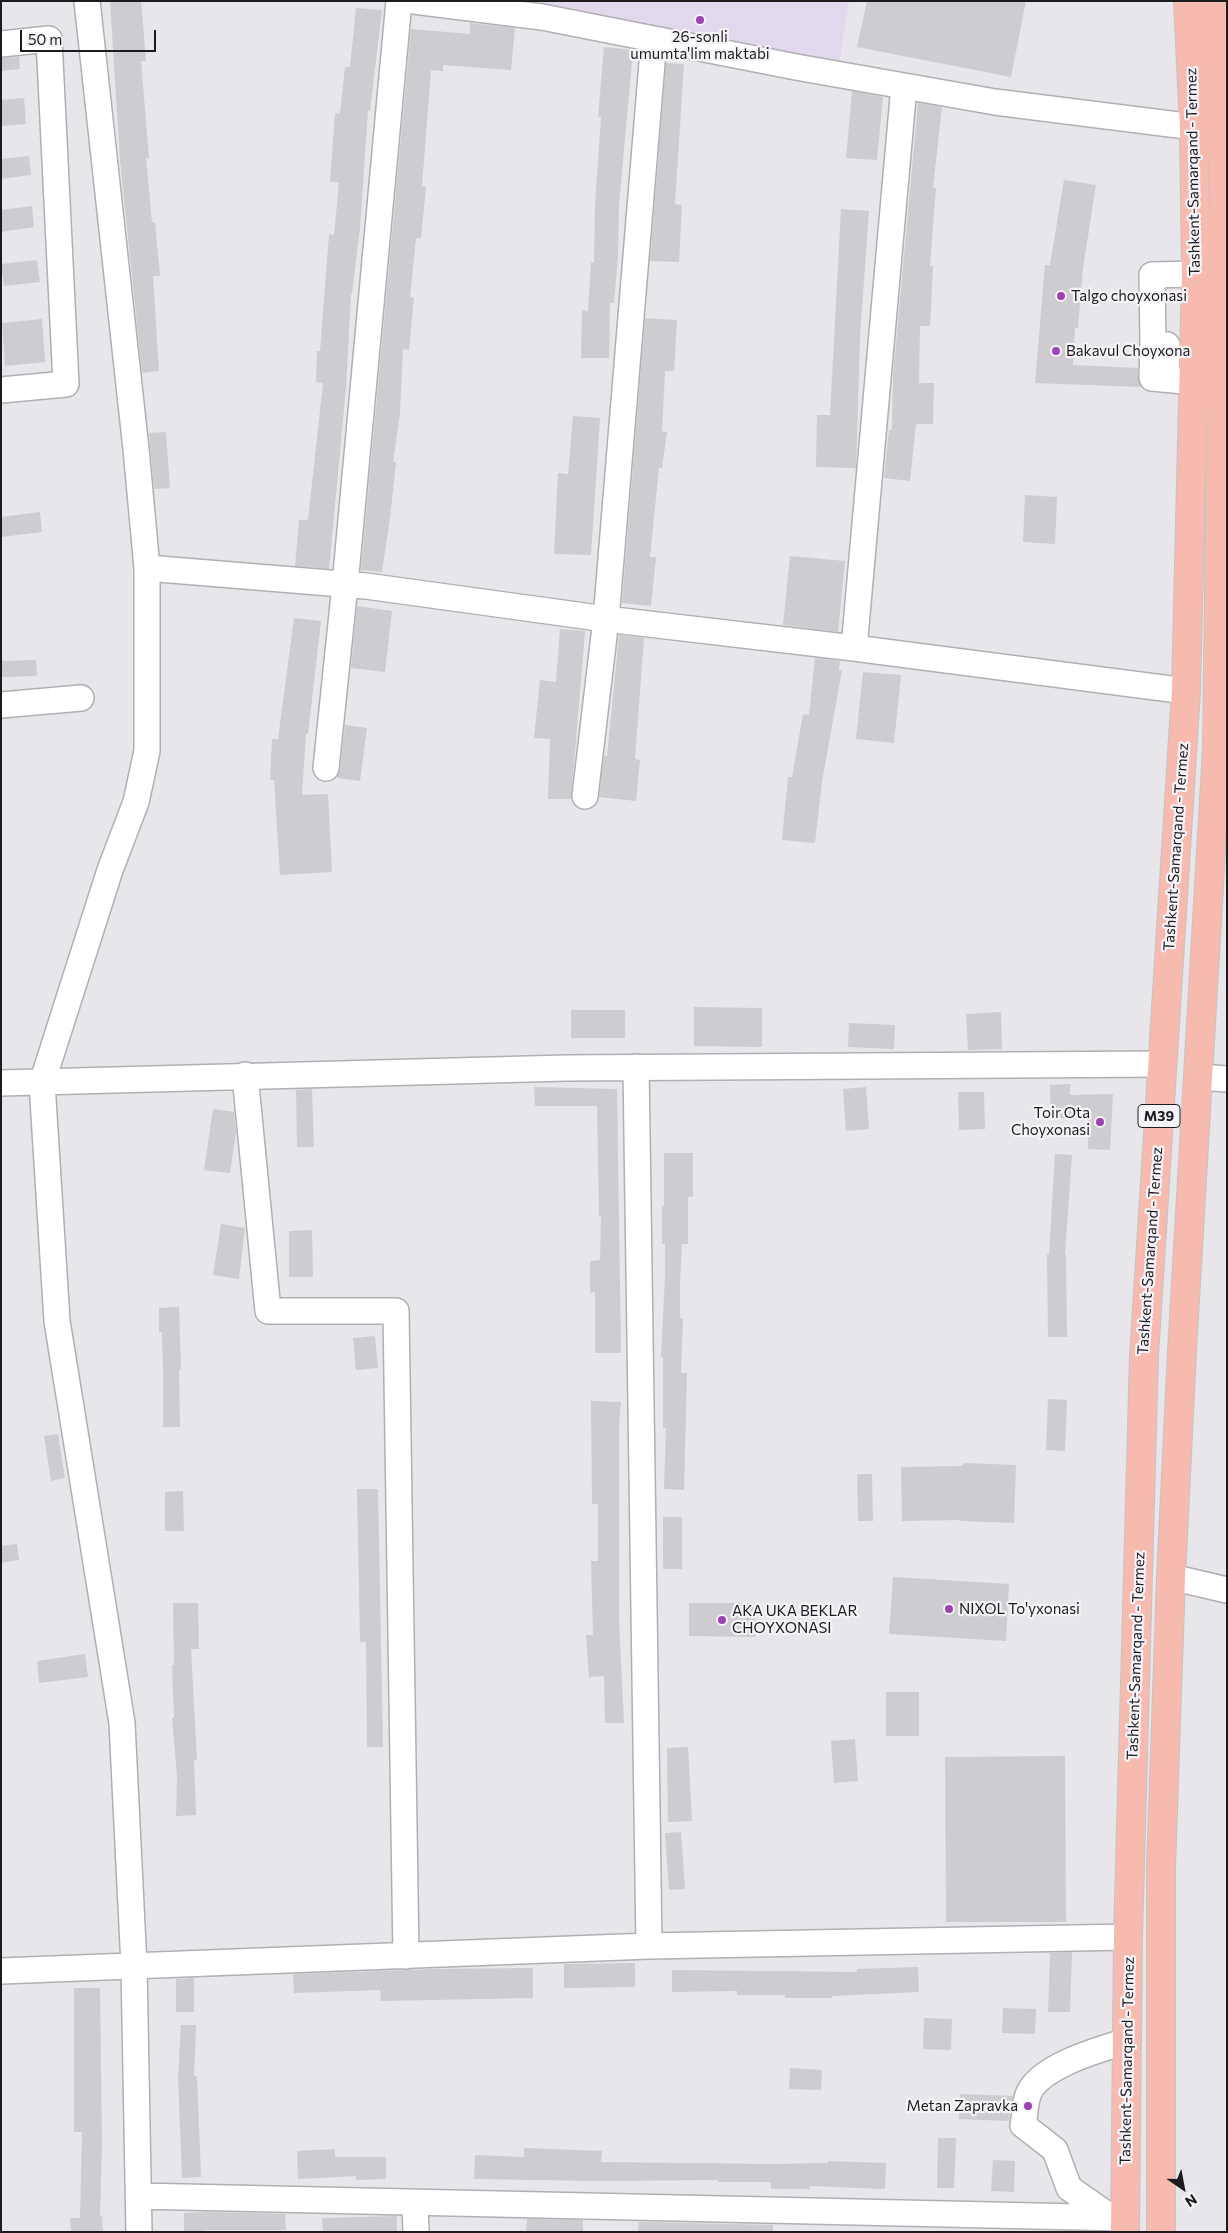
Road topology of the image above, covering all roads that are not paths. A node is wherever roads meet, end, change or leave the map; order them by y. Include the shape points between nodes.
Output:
1 (87, 1) edge
2 (399, 1) edge
3 (414, 1) edge
4 (1188, 1) edge
5 (1215, 1) edge
6 (1222, 36) edge
7 (654, 39) junction
8 (1, 44) edge
9 (904, 86) junction
10 (1194, 127) junction
11 (1226, 184) edge
12 (1196, 274) junction
13 (1194, 382) junction
14 (1, 390) edge
15 (148, 568) junction
16 (345, 585) junction
17 (606, 619) junction
18 (854, 648) junction
19 (1186, 691) junction
20 (81, 698) dead end
21 (1, 706) edge
22 (1222, 747) edge
23 (326, 768) dead end
24 (585, 796) dead end
25 (1178, 818) junction
26 (1212, 838) junction
27 (1162, 1064) junction
28 (636, 1067) junction
29 (245, 1075) junction
30 (1198, 1077) junction
31 (1227, 1079) edge
32 (1, 1083) edge
33 (42, 1083) junction
34 (1172, 1577) junction
35 (1227, 1590) edge
36 (1128, 1937) junction
37 (649, 1946) junction
38 (406, 1956) junction
39 (134, 1966) junction
40 (1, 1971) edge
41 (1127, 2041) junction
42 (138, 2196) junction
43 (415, 2204) junction
44 (1121, 2222) edge
45 (139, 2232) edge
46 (416, 2232) edge
47 (1160, 2232) edge

1 - 15 street
2 - 16 street
3 - 7 street via 542,17
4 - 10 highway, Tashkent-Samarqand - Termez / M39
5 - 6 highway, Tashkent-Samarqand - Termez / M39
6 - 11 highway, Tashkent-Samarqand - Termez / M39
7 - 9 street
7 - 17 street
8 - 14 street via 50,40 66,384
9 - 10 street via 995,102
9 - 18 street
10 - 12 highway, Tashkent-Samarqand - Termez / M39
11 - 22 highway, Tashkent-Samarqand - Termez / M39
12 - 13 highway, Tashkent-Samarqand - Termez / M39
12 - 13 street via 1152,275 1152,378
13 - 19 highway, Tashkent-Samarqand - Termez / M39
15 - 16 street
15 - 33 street via 146,751 136,802 104,889
16 - 17 street
16 - 23 street
17 - 18 street
17 - 24 street
18 - 19 street
19 - 25 highway, Tashkent-Samarqand - Termez / M39
20 - 21 street
22 - 26 highway, Tashkent-Samarqand - Termez / M39
25 - 26 highway via 1189,811 1198,812
25 - 27 highway, Tashkent-Samarqand - Termez / M39
26 - 30 highway, Tashkent-Samarqand - Termez / M39
27 - 28 street
27 - 36 highway, Tashkent-Samarqand - Termez / M39 via 1144,1356
28 - 29 street
28 - 37 street
29 - 33 street
29 - 38 street via 268,1312 396,1311
30 - 31 street
30 - 34 highway, Tashkent-Samarqand - Termez / M39
32 - 33 street
33 - 39 street via 57,1321 122,1723
34 - 35 street
34 - 47 highway, Tashkent-Samarqand - Termez / M39 via 1161,1868
36 - 37 street
36 - 41 highway, Tashkent-Samarqand - Termez / M39
37 - 38 street
38 - 39 street
39 - 40 street
39 - 42 street
41 - 44 highway, Tashkent-Samarqand - Termez / M39
41 - 44 street via 1095,2051 1040,2078 1028,2094 1023,2125 1055,2150 1069,2188
42 - 43 street
42 - 45 street
43 - 44 street
43 - 46 street

